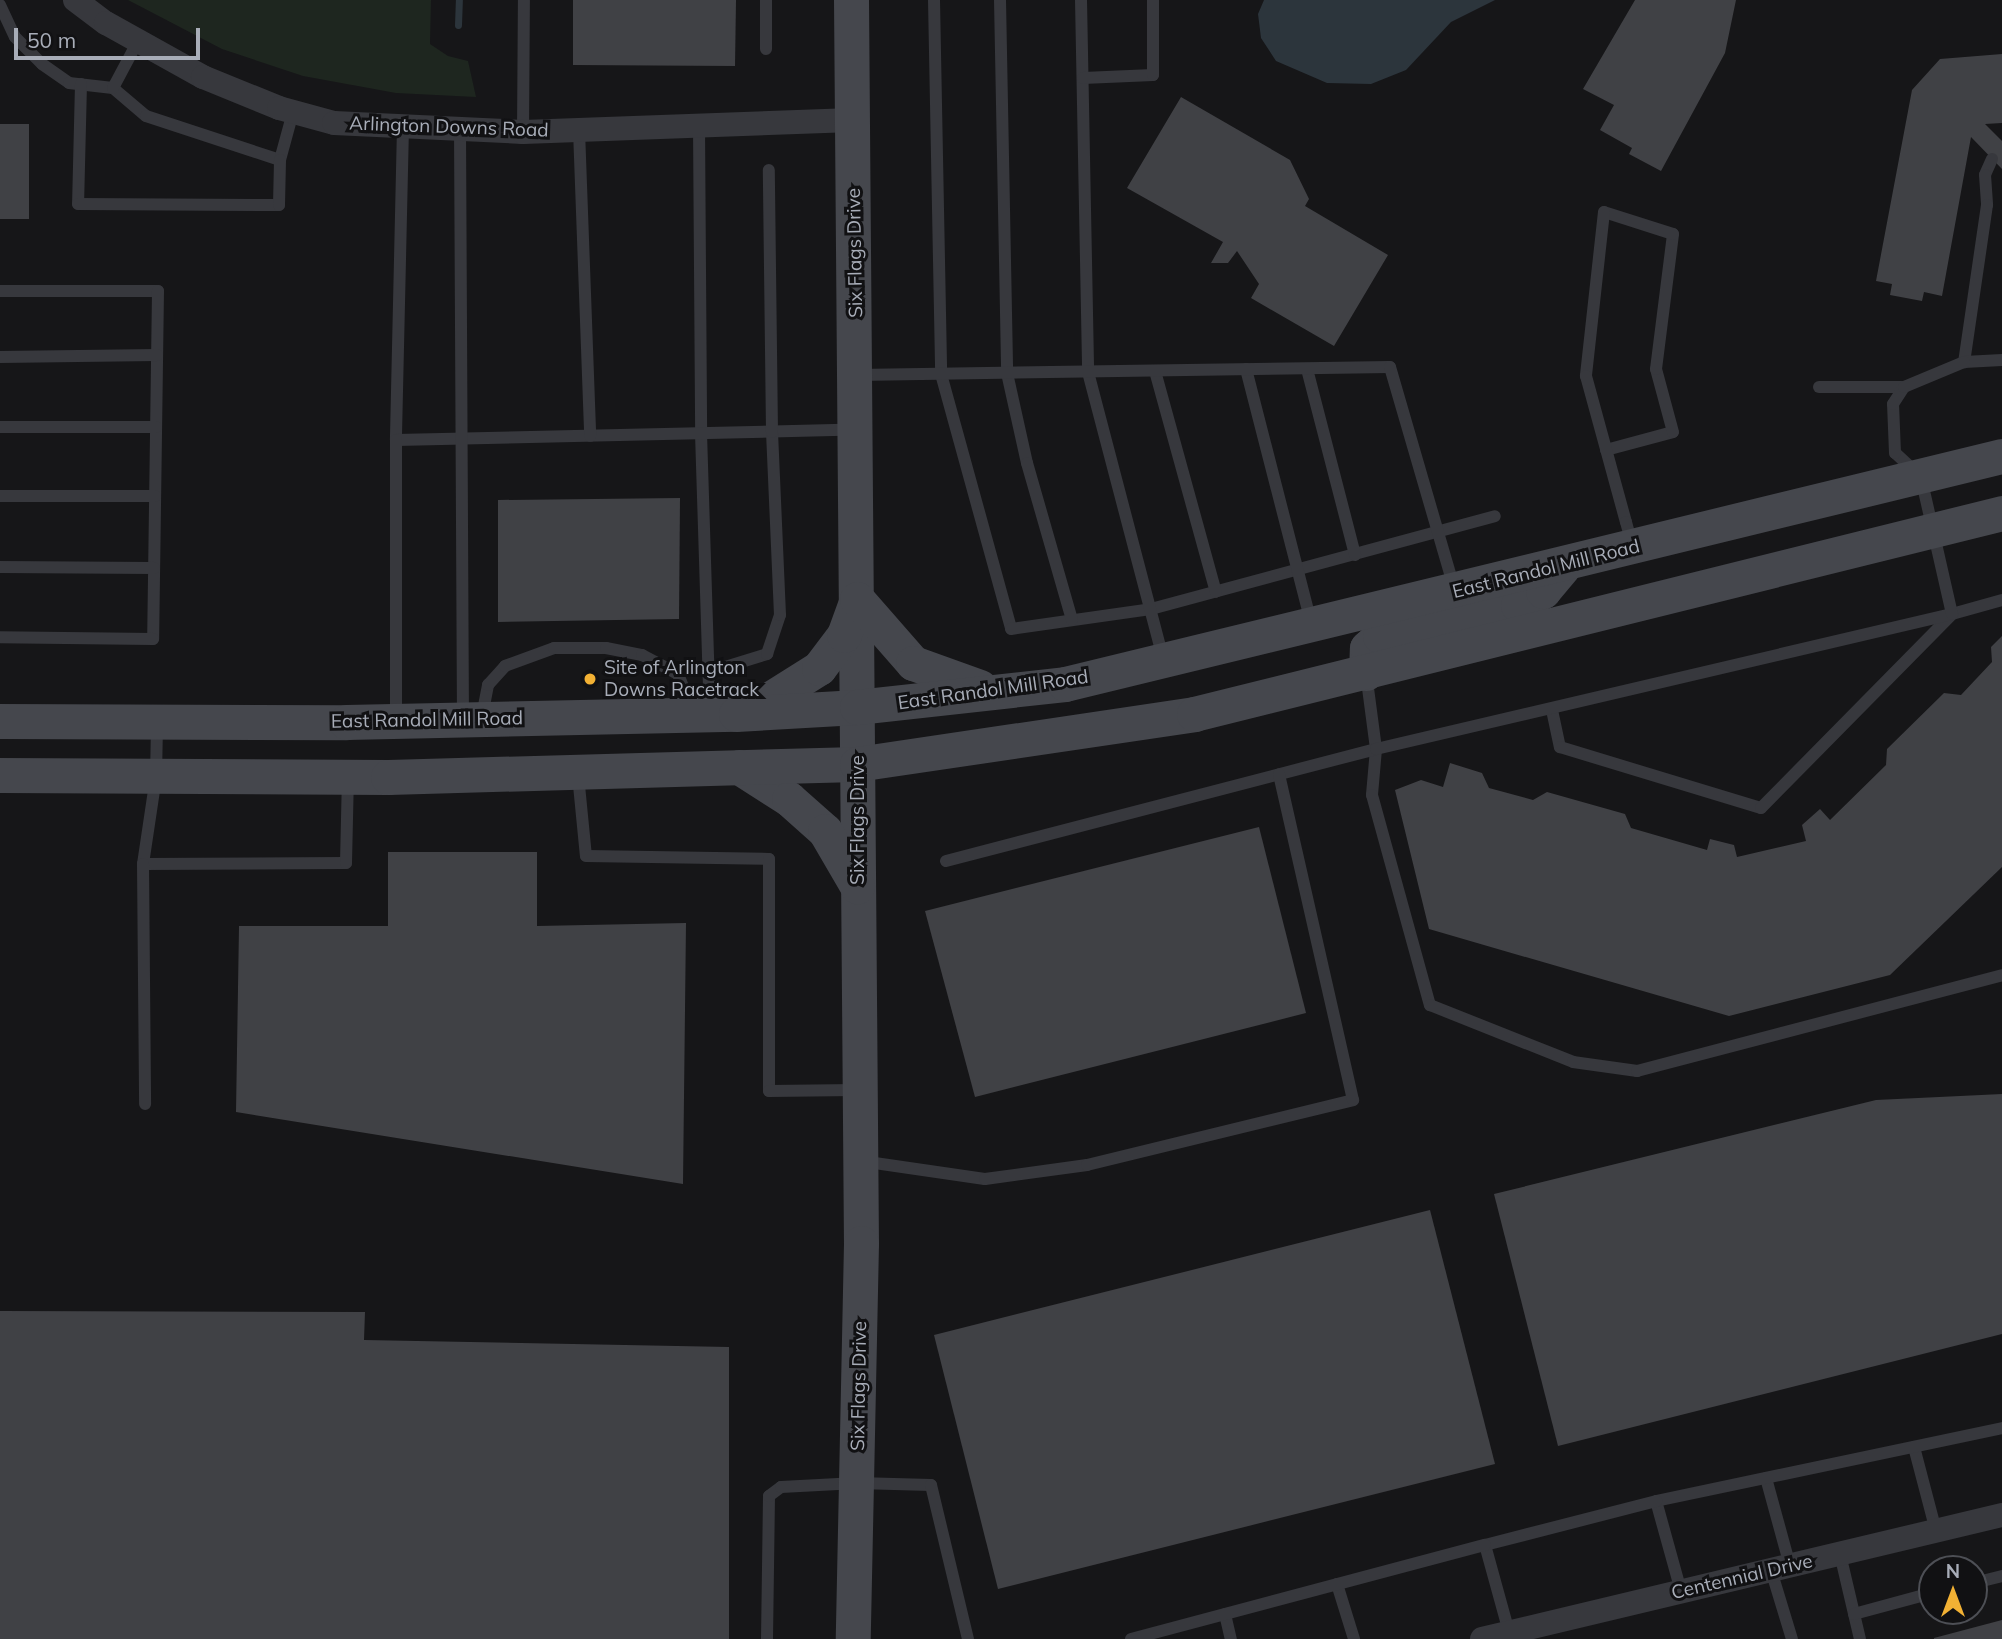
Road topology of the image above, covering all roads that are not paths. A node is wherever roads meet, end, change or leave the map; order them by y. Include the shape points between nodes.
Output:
1 (75, 0) edge
2 (524, 0) edge
3 (766, 0) edge
4 (856, 0) edge
5 (934, 0) edge
6 (999, 0) edge
7 (1082, 0) edge
8 (1153, 0) edge
9 (0, 5) edge
10 (0, 37) edge
11 (15, 37) junction
12 (138, 41) junction
13 (766, 49) dead end
14 (1083, 78) junction
15 (80, 84) junction
16 (113, 88) junction
17 (293, 112) junction
18 (853, 120) junction
19 (699, 126) junction
20 (403, 127) junction
21 (460, 129) junction
22 (579, 130) junction
23 (523, 132) junction
24 (280, 159) junction
25 (1992, 159) dead end
26 (769, 170) dead end
27 (0, 291) edge
28 (157, 355) junction
29 (0, 357) edge
30 (2002, 360) edge
31 (1964, 362) junction
32 (1246, 369) junction
33 (1307, 369) junction
34 (1154, 371) junction
35 (1087, 372) junction
36 (1007, 373) junction
37 (941, 374) junction
38 (857, 375) junction
39 (1819, 387) dead end
40 (1904, 387) junction
41 (0, 427) edge
42 (156, 427) junction
43 (857, 430) junction
44 (772, 432) junction
45 (701, 433) junction
46 (590, 436) junction
47 (461, 438) junction
48 (396, 440) junction
49 (1606, 450) junction
50 (2002, 456) edge
51 (1921, 477) junction
52 (0, 496) edge
53 (155, 496) junction
54 (2002, 513) edge
55 (1495, 516) dead end
56 (1933, 530) junction
57 (1439, 534) junction
58 (1633, 548) junction
59 (1356, 555) junction
60 (1565, 565) junction
61 (0, 567) edge
62 (154, 568) junction
63 (1297, 571) junction
64 (1455, 591) junction
65 (1216, 592) junction
66 (857, 599) junction
67 (2002, 600) edge
68 (1151, 609) junction
69 (1952, 614) junction
70 (1072, 620) junction
71 (1312, 626) junction
72 (0, 637) edge
73 (1164, 662) junction
74 (709, 672) junction
75 (1366, 673) junction
76 (1001, 691) junction
77 (857, 708) junction
78 (1552, 710) junction
79 (746, 713) junction
80 (702, 715) junction
81 (472, 720) junction
82 (0, 721) edge
83 (157, 721) junction
84 (396, 721) junction
85 (1376, 748) junction
86 (857, 764) junction
87 (739, 767) junction
88 (578, 772) junction
89 (1279, 774) junction
90 (0, 775) edge
91 (348, 776) junction
92 (156, 777) junction
93 (946, 862) dead end
94 (143, 864) junction
95 (858, 889) junction
96 (2002, 975) edge
97 (860, 1090) junction
98 (145, 1104) dead end
99 (861, 1161) junction
100 (2002, 1428) edge
101 (1914, 1447) junction
102 (1766, 1478) junction
103 (857, 1483) junction
104 (1656, 1501) junction
105 (2002, 1515) edge
106 (1936, 1531) junction
107 (1485, 1545) junction
108 (1840, 1554) junction
109 (1781, 1568) junction
110 (1337, 1584) junction
111 (1681, 1591) junction
112 (1918, 1597) edge
113 (1225, 1614) junction
114 (1854, 1614) junction
115 (1544, 1631) edge
116 (1509, 1632) junction
117 (767, 1639) edge
118 (853, 1639) edge
119 (968, 1639) edge
120 (1131, 1639) edge
121 (1231, 1639) edge
122 (1353, 1639) edge
123 (1482, 1639) edge
124 (1792, 1639) edge
125 (1860, 1639) edge

1 - 12 street, Arlington Downs Road
2 - 23 lane
3 - 13 lane
4 - 18 main road, Six Flags Drive
5 - 37 lane
6 - 36 lane
7 - 14 lane
8 - 14 lane via 1153,75
9 - 11 lane
10 - 11 lane
11 - 15 lane via 42,64 69,83
12 - 16 lane
12 - 17 street, Arlington Downs Road via 203,77
14 - 35 lane
15 - 16 lane
15 - 24 lane via 78,204 279,205
16 - 24 lane via 146,116
17 - 20 street, Arlington Downs Road via 334,123
17 - 24 lane
18 - 19 street, Arlington Downs Road
18 - 38 main road, Six Flags Drive
19 - 22 street, Arlington Downs Road
19 - 45 lane
20 - 21 street, Arlington Downs Road
20 - 48 lane
21 - 23 street, Arlington Downs Road
21 - 47 lane
22 - 23 street, Arlington Downs Road
22 - 46 lane
25 - 31 lane via 1985,175 1987,205
26 - 44 lane
27 - 28 lane via 158,291
28 - 29 lane
28 - 42 lane
30 - 31 lane
31 - 40 lane
32 - 33 lane
32 - 34 lane
32 - 63 lane
33 - 57 lane via 1390,367
33 - 59 lane
34 - 35 lane
34 - 65 lane
35 - 36 lane
35 - 68 lane
36 - 37 lane
36 - 70 lane via 1027,463
37 - 38 lane
37 - 70 lane via 1011,629
38 - 43 main road, Six Flags Drive
39 - 40 lane
40 - 51 lane via 1893,404 1895,453
41 - 42 lane
42 - 53 lane
43 - 44 lane
43 - 66 main road, Six Flags Drive
44 - 45 lane
44 - 74 lane via 780,615 767,654
45 - 46 lane
45 - 74 lane
46 - 47 lane
47 - 48 lane
47 - 81 lane
48 - 84 lane
49 - 49 lane via 1586,376 1604,212 1674,234 1656,369 1674,432
49 - 58 lane
50 - 51 main road, East Randol Mill Road
51 - 56 lane
51 - 58 main road, East Randol Mill Road
52 - 53 lane
53 - 62 lane
54 - 56 main road
55 - 57 lane
56 - 69 lane
56 - 75 main road
57 - 59 lane
57 - 64 lane
58 - 60 main road, East Randol Mill Road
59 - 63 lane
60 - 64 main road, East Randol Mill Road
60 - 75 main road via 1543,591 1518,605 1380,636 1367,648
61 - 62 lane
62 - 72 lane via 153,639
63 - 65 lane
63 - 71 lane
64 - 71 main road, East Randol Mill Road
65 - 68 lane
66 - 76 main road via 913,663 952,680
66 - 77 main road, Six Flags Drive
66 - 79 main road via 844,635 818,668
67 - 69 lane
68 - 70 lane
68 - 73 lane
69 - 78 lane
69 - 78 lane via 1761,808 1560,747
71 - 73 main road, East Randol Mill Road
73 - 76 main road, East Randol Mill Road via 1065,684
74 - 80 lane
75 - 85 lane
75 - 86 main road via 1181,717
76 - 77 main road, East Randol Mill Road
77 - 79 main road, East Randol Mill Road
77 - 86 main road, Six Flags Drive
78 - 85 lane
79 - 80 main road, East Randol Mill Road
80 - 81 main road, East Randol Mill Road
80 - 81 lane via 678,674 642,655 606,648 554,648 505,666 488,685
81 - 84 main road, East Randol Mill Road
82 - 83 main road, East Randol Mill Road
83 - 84 main road, East Randol Mill Road
83 - 92 lane
85 - 89 lane
85 - 96 lane via 1372,794 1430,1005 1573,1062 1637,1070
86 - 87 main road
86 - 95 main road, Six Flags Drive
87 - 88 main road
87 - 95 main road via 789,799 825,831
88 - 91 main road
88 - 97 lane via 586,856 769,859 769,1091
89 - 93 lane
89 - 99 lane via 1353,1100 1087,1165 985,1179
90 - 92 main road
91 - 92 main road
91 - 94 lane via 346,863
92 - 94 lane
94 - 98 lane
95 - 97 main road, Six Flags Drive
97 - 99 main road, Six Flags Drive
99 - 103 main road, Six Flags Drive
100 - 101 lane
101 - 102 lane
101 - 106 lane
102 - 104 lane
102 - 109 lane
103 - 117 lane via 781,1487 769,1496
103 - 118 main road, Six Flags Drive
103 - 119 lane via 931,1485
104 - 107 lane
104 - 111 lane
105 - 106 street, Centennial Drive
106 - 108 street, Centennial Drive
107 - 110 lane
107 - 116 lane
108 - 109 street, Centennial Drive
108 - 114 lane
109 - 111 street, Centennial Drive
109 - 124 lane
110 - 113 lane
110 - 122 lane
111 - 115 street, Centennial Drive
112 - 114 lane
113 - 120 lane
113 - 121 lane
114 - 125 lane
115 - 116 street, Centennial Drive
116 - 123 street, Centennial Drive

